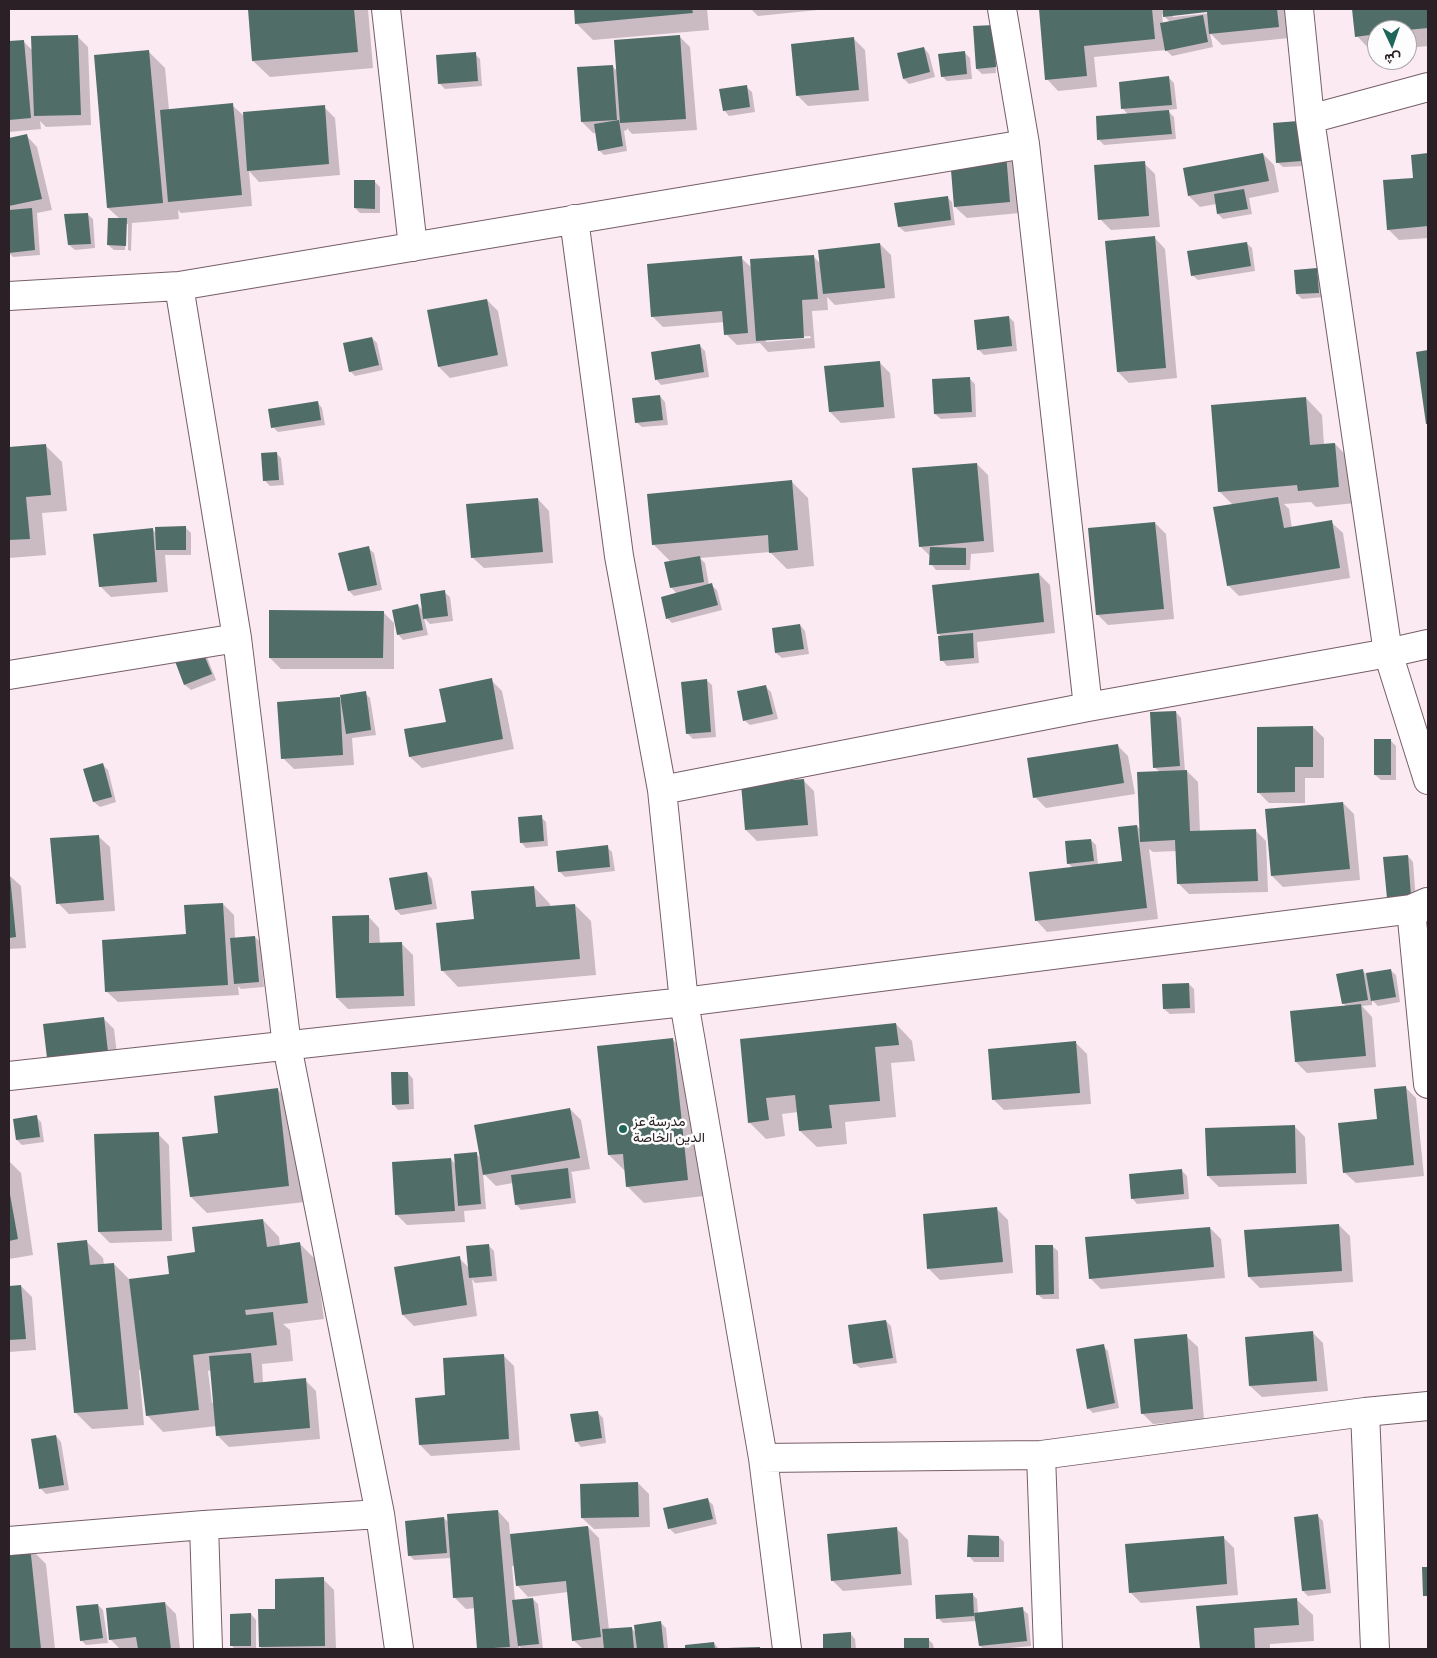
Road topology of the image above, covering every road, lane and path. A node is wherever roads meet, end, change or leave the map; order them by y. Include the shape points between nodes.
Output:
1 (386, 9) edge
2 (1002, 9) edge
3 (1299, 9) edge
4 (1428, 87) edge
5 (1310, 119) junction
6 (1025, 144) junction
7 (574, 219) junction
8 (413, 247) junction
9 (179, 286) junction
10 (9, 296) edge
11 (238, 638) junction
12 (1428, 644) edge
13 (1388, 653) junction
14 (9, 675) edge
15 (1088, 707) junction
16 (1428, 780) edge
17 (662, 790) junction
18 (1423, 906) edge
19 (684, 1002) junction
20 (287, 1046) junction
21 (9, 1076) edge
22 (1428, 1084) edge
23 (1428, 1406) edge
24 (1364, 1412) junction
25 (1041, 1456) junction
26 (763, 1458) junction
27 (380, 1514) junction
28 (204, 1525) junction
29 (9, 1541) edge
30 (208, 1649) edge
31 (399, 1649) edge
32 (787, 1649) edge
33 (1048, 1649) edge
34 (1375, 1649) edge

1 - 8 street
2 - 6 street
3 - 5 street
4 - 5 street
5 - 13 street
6 - 7 street
6 - 15 street
7 - 8 street
7 - 17 street via 619,556
8 - 9 street
9 - 10 street
9 - 11 street
11 - 14 street
11 - 20 street
12 - 13 street
13 - 15 street
13 - 16 street
15 - 17 street
17 - 19 street
18 - 19 street
18 - 22 street
19 - 20 street
19 - 26 street
20 - 21 street
20 - 27 street
23 - 24 street
24 - 25 street
24 - 34 street
25 - 26 street
25 - 33 street
26 - 32 street
27 - 28 street
27 - 31 street
28 - 29 street
28 - 30 street

